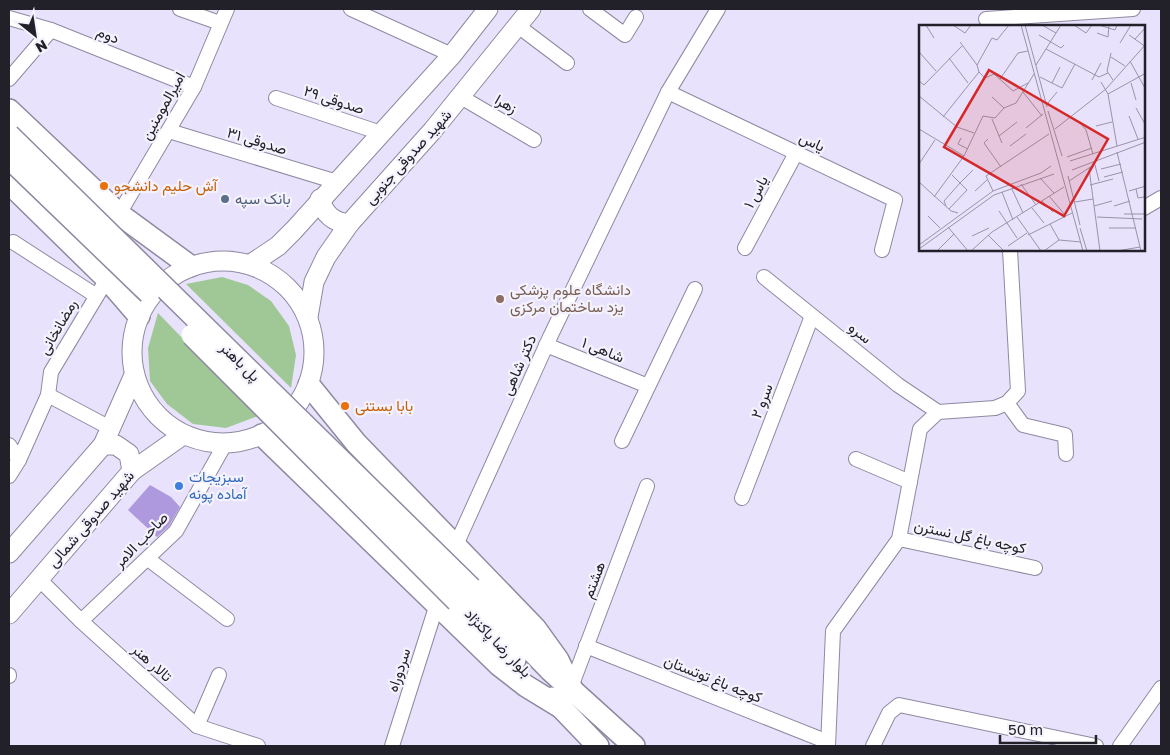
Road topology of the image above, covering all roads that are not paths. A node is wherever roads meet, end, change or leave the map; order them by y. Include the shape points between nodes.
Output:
1 (180, 9) edge
2 (227, 9) edge
3 (351, 9) edge
4 (488, 9) edge
5 (531, 9) edge
6 (590, 9) edge
7 (718, 9) edge
8 (1133, 9) edge
9 (636, 17) dead end
10 (9, 18) edge
11 (986, 18) edge
12 (220, 23) junction
13 (518, 26) junction
14 (51, 30) junction
15 (452, 55) junction
16 (567, 63) dead end
17 (9, 79) edge
18 (194, 87) junction
19 (668, 92) junction
20 (461, 97) junction
21 (276, 98) dead end
22 (9, 110) edge
23 (169, 131) junction
24 (381, 133) junction
25 (9, 135) edge
26 (534, 140) dead end
27 (796, 153) junction
28 (9, 158) edge
29 (337, 182) junction
30 (9, 183) edge
31 (1161, 198) edge
32 (320, 199) junction
33 (1145, 207) edge
34 (119, 214) junction
35 (349, 224) junction
36 (149, 236) junction
37 (13, 242) dead end
38 (745, 248) dead end
39 (882, 250) dead end
40 (1010, 251) edge
41 (250, 264) junction
42 (190, 266) junction
43 (764, 277) dead end
44 (101, 287) junction
45 (695, 289) dead end
46 (139, 316) junction
47 (308, 316) junction
48 (812, 316) junction
49 (546, 345) junction
50 (134, 375) junction
51 (309, 384) junction
52 (648, 386) junction
53 (48, 395) junction
54 (1007, 403) junction
55 (938, 412) junction
56 (183, 435) junction
57 (262, 435) junction
58 (107, 437) junction
59 (622, 441) dead end
60 (356, 443) junction
61 (225, 444) junction
62 (9, 445) edge
63 (1066, 454) dead end
64 (856, 459) dead end
65 (19, 460) junction
66 (132, 471) junction
67 (9, 476) edge
68 (910, 482) junction
69 (313, 483) junction
70 (647, 486) dead end
71 (742, 498) dead end
72 (899, 538) junction
73 (11, 545) edge
74 (456, 545) junction
75 (148, 559) junction
76 (1035, 568) dead end
77 (39, 579) junction
78 (455, 598) junction
79 (9, 614) edge
80 (227, 619) dead end
81 (81, 621) junction
82 (586, 646) junction
83 (219, 675) dead end
84 (544, 677) junction
85 (570, 687) junction
86 (1161, 688) edge
87 (562, 708) junction
88 (197, 726) junction
89 (1054, 743) edge
90 (828, 744) edge
91 (258, 746) edge
92 (392, 746) edge
93 (598, 746) edge
94 (634, 746) edge
95 (872, 746) edge
96 (1096, 746) edge
97 (1120, 746) edge

1 - 12 street
2 - 12 street, امیرالمومنین
3 - 15 street
4 - 15 main road
5 - 13 main road, شهید صدوقی جنوبی
6 - 9 street via 625,35
7 - 19 street, دکتر شاهی
8 - 11 street
10 - 14 street, دوم
12 - 18 street, امیرالمومنین
13 - 16 street
13 - 20 main road, شهید صدوقی جنوبی
14 - 17 street
14 - 18 street, دوم
15 - 24 main road
18 - 23 street, امیرالمومنین
19 - 27 street, یاس
19 - 49 street, دکتر شاهی
20 - 26 street, زهرا
20 - 35 main road, شهید صدوقی جنوبی
21 - 24 street, صدوقی ۲۹
22 - 34 main road
23 - 29 street, صدوقی ۳۱
23 - 34 street, امیرالمومنین
24 - 29 main road
25 - 78 main road, پل باهنر, bridge
27 - 38 street, یاس ۱
27 - 39 street, یاس via 895,200
28 - 78 main road, پل باهنر, bridge via 183,326
29 - 32 main road
30 - 44 main road
31 - 33 street
32 - 35 main road via 331,218
32 - 41 main road via 278,246
34 - 36 main road
35 - 47 main road, شهید صدوقی جنوبی via 326,257 314,282
36 - 42 main road
36 - 44 main road
37 - 44 street
40 - 54 street via 1018,391
41 - 42 main road via 220,260
41 - 47 main road via 285,284
42 - 46 main road via 160,286
43 - 48 street, سرو
44 - 46 main road
44 - 53 street, رمضانخانی via 51,372
45 - 52 street
46 - 50 main road via 131,345
47 - 51 main road via 315,350
48 - 55 street, سرو via 898,385
48 - 71 street, سرو ۲
49 - 52 street, شاهی ۱
49 - 74 street, دکتر شاهی
50 - 56 main road via 152,410
50 - 58 main road
51 - 57 main road via 290,414
51 - 60 main road
52 - 59 street
53 - 58 street
53 - 65 street, رمضانخانی
54 - 55 street via 995,408
54 - 63 street via 1023,425 1065,435
55 - 68 street via 920,429
56 - 61 main road
56 - 66 main road, شهید صدوقی شمالی
57 - 61 main road
57 - 69 main road
58 - 66 main road via 129,454
58 - 73 main road
60 - 69 main road
60 - 74 main road
61 - 75 street, صاحب الامر via 176,531
62 - 65 street
64 - 68 street
65 - 67 street, رمضانخانی
66 - 77 main road, شهید صدوقی شمالی
68 - 72 street
69 - 78 main road
70 - 82 street, هشتم
72 - 76 street, کوچه باغ گل نسترن
72 - 90 street via 833,631
74 - 85 main road via 535,628 558,660
75 - 80 street
75 - 81 street, صاحب الامر
77 - 79 main road, شهید صدوقی شمالی
77 - 81 street, تالار هنر
78 - 84 main road, بلوار رضا پاکنژاد
78 - 87 main road via 499,665
78 - 92 street, سردوراه
81 - 88 street, تالار هنر
82 - 85 street, هشتم
82 - 90 street, کوچه باغ توتستان
83 - 88 street
84 - 85 main road
84 - 87 main road
85 - 94 main road
86 - 97 street
87 - 93 main road
88 - 91 street, تالار هنر
89 - 95 street via 899,705 889,713
89 - 96 street

